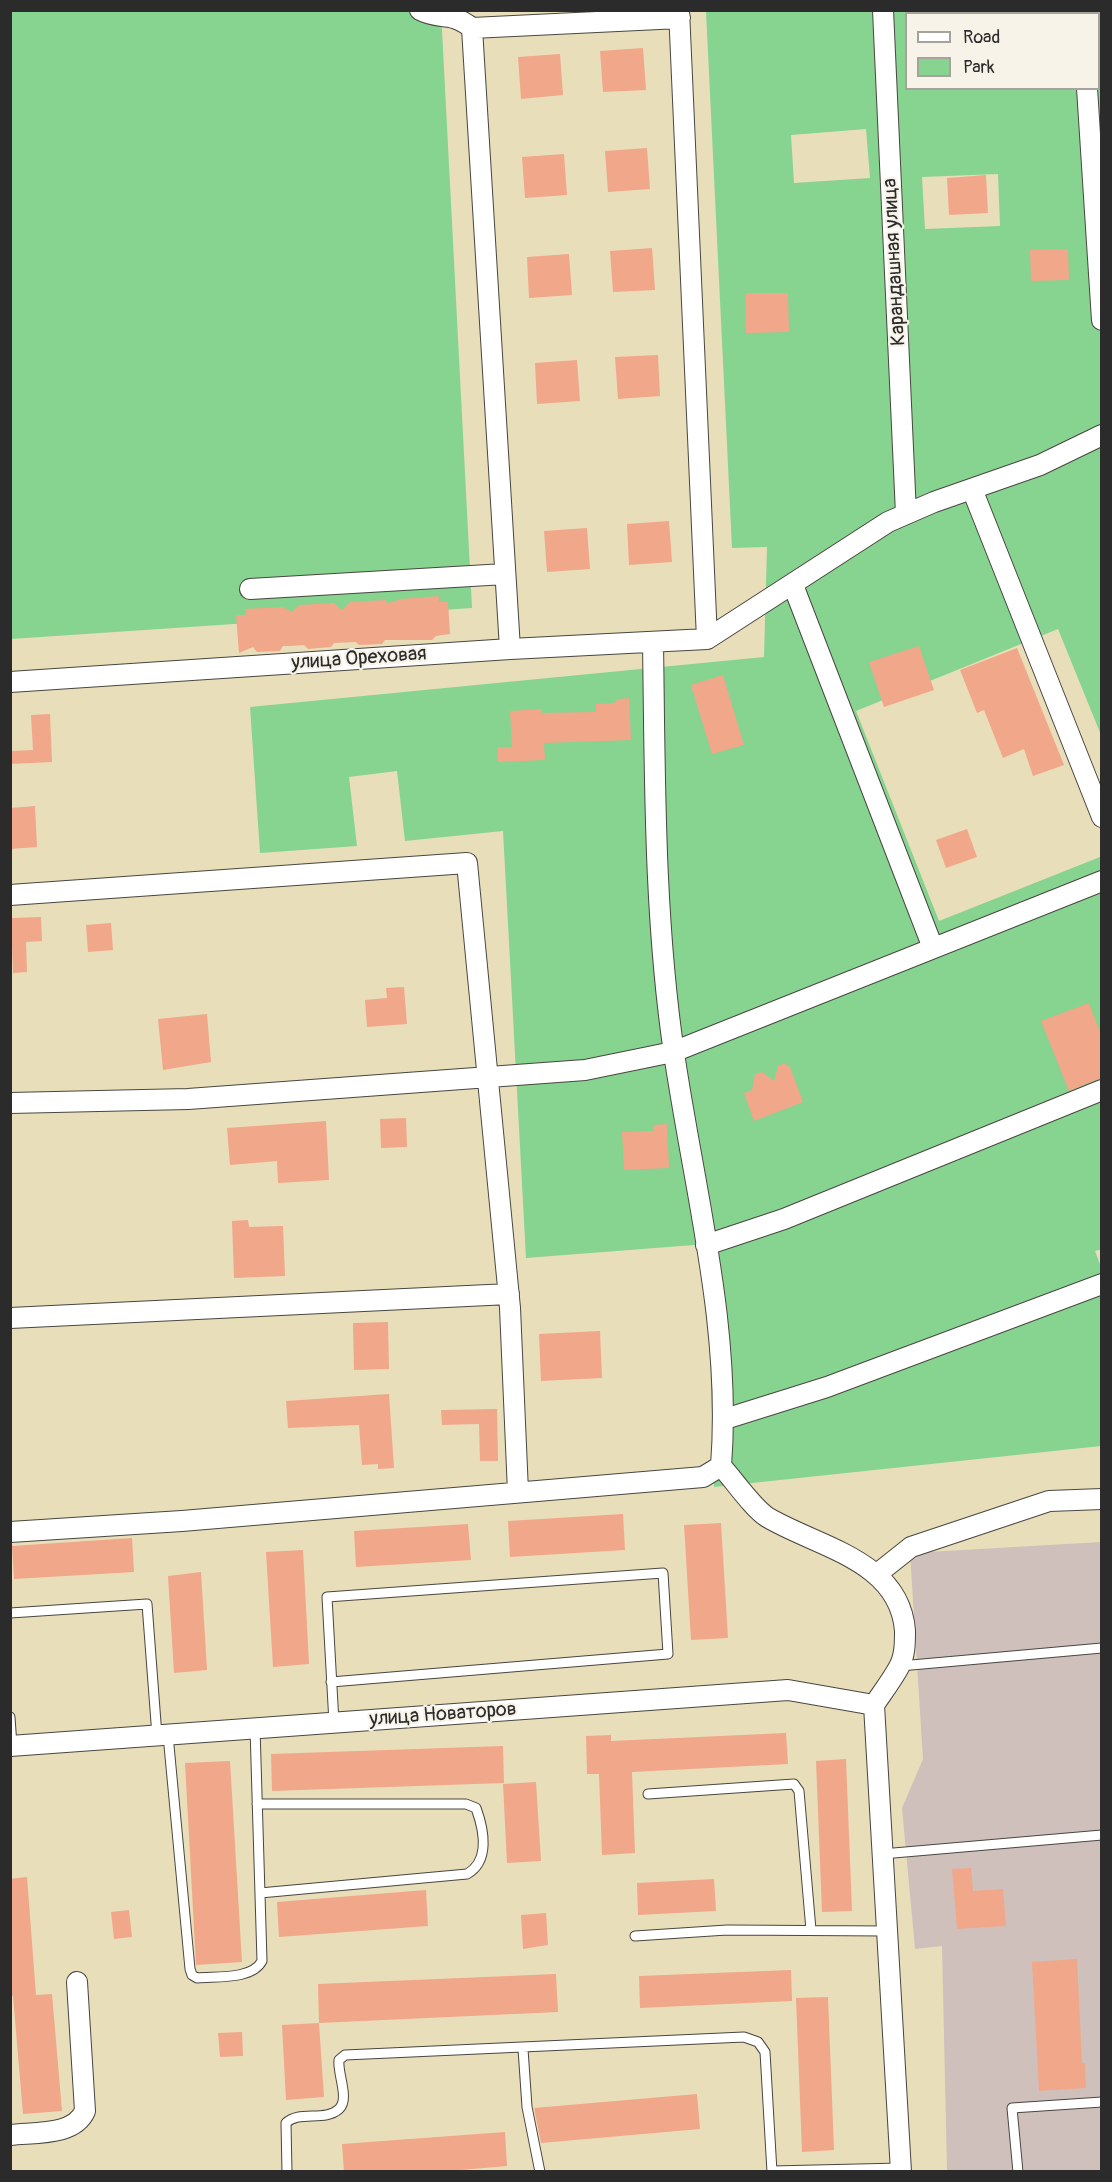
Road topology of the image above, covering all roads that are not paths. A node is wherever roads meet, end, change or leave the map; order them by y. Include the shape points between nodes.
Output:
1 (420, 10) edge
2 (883, 10) edge
3 (680, 14) edge
4 (472, 28) junction
5 (1087, 90) edge
6 (1101, 320) edge
7 (1101, 435) edge
8 (972, 489) junction
9 (906, 514) junction
10 (505, 574) junction
11 (793, 585) junction
12 (250, 589) dead end
13 (707, 639) junction
14 (653, 642) junction
15 (510, 649) junction
16 (10, 682) edge
17 (1101, 817) edge
18 (1101, 881) edge
19 (10, 895) edge
20 (933, 948) junction
21 (674, 1052) junction
22 (488, 1077) junction
23 (1101, 1090) edge
24 (10, 1103) edge
25 (706, 1245) junction
26 (1101, 1284) edge
27 (509, 1294) junction
28 (10, 1318) edge
29 (725, 1419) junction
30 (721, 1466) junction
31 (518, 1492) junction
32 (1101, 1499) edge
33 (10, 1532) edge
34 (877, 1574) junction
35 (10, 1613) edge
36 (1101, 1648) edge
37 (900, 1666) junction
38 (331, 1682) junction
39 (874, 1705) junction
40 (10, 1717) edge
41 (333, 1723) junction
42 (255, 1728) junction
43 (162, 1735) junction
44 (11, 1746) edge
45 (648, 1794) dead end
46 (257, 1804) junction
47 (1101, 1836) edge
48 (882, 1854) junction
49 (260, 1893) junction
50 (811, 1930) junction
51 (886, 1930) junction
52 (635, 1936) dead end
53 (77, 1982) dead end
54 (523, 2049) junction
55 (1101, 2102) edge
56 (10, 2135) edge
57 (901, 2170) edge
58 (772, 2171) edge
59 (287, 2172) edge
60 (540, 2172) edge
61 (1018, 2172) edge

1 - 4 street via 429,15 459,18
2 - 9 street, Карандашная улица
3 - 4 street
3 - 13 street
4 - 10 street
5 - 6 street
7 - 8 street via 1040,465
8 - 9 street
8 - 17 street
9 - 11 street
10 - 12 street
10 - 15 street
11 - 13 street
11 - 20 street
13 - 14 street, улица Ореховая
14 - 15 street, улица Ореховая
14 - 21 street via 658,906
15 - 16 street, улица Ореховая
18 - 20 street
19 - 22 street via 467,863
20 - 21 street
21 - 22 street via 585,1070
21 - 25 street
22 - 24 street via 188,1099
22 - 27 street
23 - 25 street via 784,1219
25 - 29 street via 716,1301
26 - 29 street via 827,1387
27 - 28 street
27 - 31 street
29 - 30 street
30 - 31 street via 703,1477
30 - 34 street via 765,1516
31 - 33 street
32 - 34 street via 1049,1501 911,1547
34 - 37 street via 893,1595 904,1620 905,1646
35 - 43 lane via 147,1604
36 - 37 lane
37 - 39 street
38 - 38 lane via 327,1597 663,1573 668,1653
38 - 41 lane
39 - 41 street, улица Новаторов via 788,1690
39 - 48 street
40 - 44 lane
41 - 42 street, улица Новаторов
42 - 43 street, улица Новаторов
42 - 46 lane
43 - 44 street, улица Новаторов
43 - 49 lane via 192,1975 197,1978 251,1973 258,1968 262,1961
45 - 50 lane via 794,1784 799,1791
46 - 49 lane
46 - 49 lane via 466,1804 476,1808 480,1820 483,1858 477,1869 467,1874
47 - 48 lane
48 - 51 street
50 - 51 lane
50 - 52 lane
51 - 57 street
53 - 56 street via 85,2111 81,2121 67,2129
54 - 58 lane via 744,2037 758,2042 765,2052
54 - 59 lane via 345,2055 338,2067 344,2100 340,2109 291,2118 286,2123
54 - 60 lane via 527,2107
55 - 61 lane via 1012,2108
57 - 58 lane

